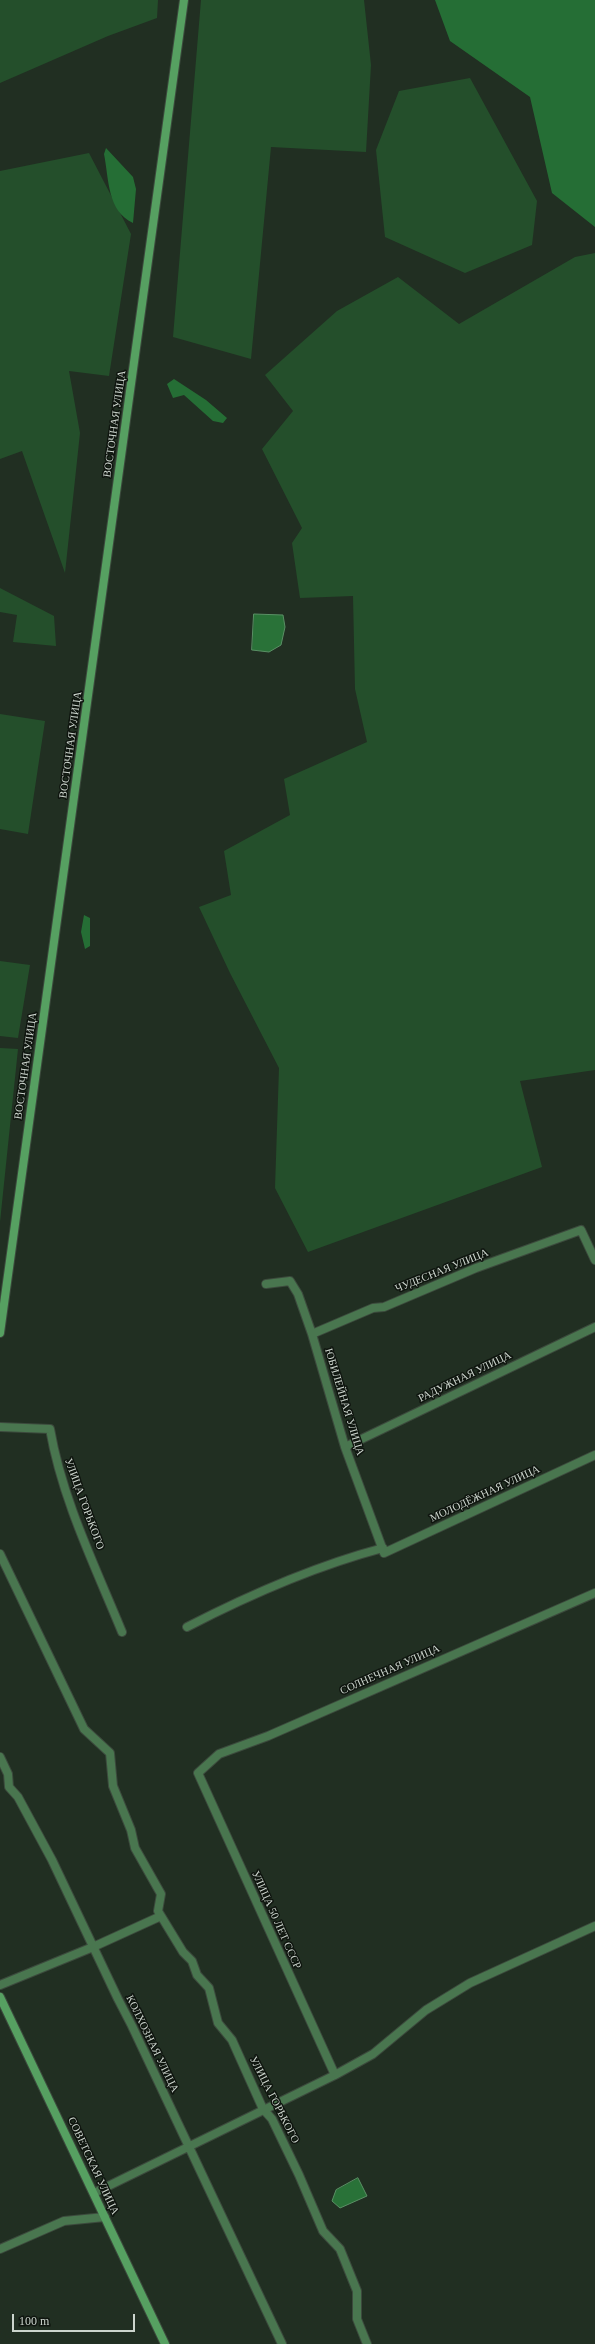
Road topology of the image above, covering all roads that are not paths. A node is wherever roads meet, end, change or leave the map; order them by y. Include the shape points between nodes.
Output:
1 (184, 0) edge
2 (595, 1260) edge
3 (266, 1284) dead end
4 (595, 1327) edge
5 (0, 1333) edge
6 (312, 1334) junction
7 (0, 1427) edge
8 (345, 1447) junction
9 (595, 1455) edge
10 (384, 1551) junction
11 (0, 1554) edge
12 (595, 1593) edge
13 (187, 1627) dead end
14 (122, 1632) dead end
15 (0, 1757) edge
16 (198, 1773) joint
17 (161, 1916) junction
18 (595, 1926) edge
19 (93, 1947) junction
20 (0, 1985) edge
21 (0, 1997) edge
22 (335, 2075) junction
23 (263, 2109) junction
24 (189, 2146) junction
25 (94, 2193) junction
26 (105, 2217) junction
27 (0, 2249) edge
28 (165, 2344) edge
29 (282, 2344) edge
30 (367, 2344) edge

1 - 5 main road, ВОСТОЧНАЯ УЛИЦА
2 - 6 street, ЧУДЕСНАЯ УЛИЦА via 581,1230 476,1268
3 - 6 street, ЮБИЛЕЙНАЯ УЛИЦА via 290,1281 298,1294
4 - 8 street, РАДУЖНАЯ УЛИЦА
6 - 8 street, ЮБИЛЕЙНАЯ УЛИЦА
7 - 14 street, УЛИЦА ГОРЬКОГО via 50,1429 55,1457 69,1500
8 - 10 street, ЮБИЛЕЙНАЯ УЛИЦА
9 - 10 street, МОЛОДЁЖНАЯ УЛИЦА
10 - 13 street via 343,1559 229,1606
11 - 17 street, УЛИЦА ГОРЬКОГО via 84,1729 110,1753 113,1786 131,1830 135,1848 161,1894 158,1911
12 - 16 street, СОЛНЕЧНАЯ УЛИЦА via 268,1736 219,1754
15 - 19 street, КОЛХОЗНАЯ УЛИЦА via 8,1774 9,1787 18,1797 52,1860
16 - 22 street, УЛИЦА 50 ЛЕТ СССР
17 - 19 street
17 - 23 street, УЛИЦА ГОРЬКОГО via 183,1952 192,1961 197,1975 209,1988 218,2023 232,2040
18 - 22 street via 470,1983 426,2010 373,2054
19 - 20 street
19 - 24 street, КОЛХОЗНАЯ УЛИЦА
21 - 25 main road, СОВЕТСКАЯ УЛИЦА
22 - 23 street
23 - 24 street
23 - 30 street, УЛИЦА ГОРЬКОГО via 272,2119 323,2231 340,2249 357,2291 357,2319
24 - 25 street
24 - 29 street, КОЛХОЗНАЯ УЛИЦА
25 - 26 main road, СОВЕТСКАЯ УЛИЦА
26 - 27 street via 64,2221
26 - 28 main road, СОВЕТСКАЯ УЛИЦА

